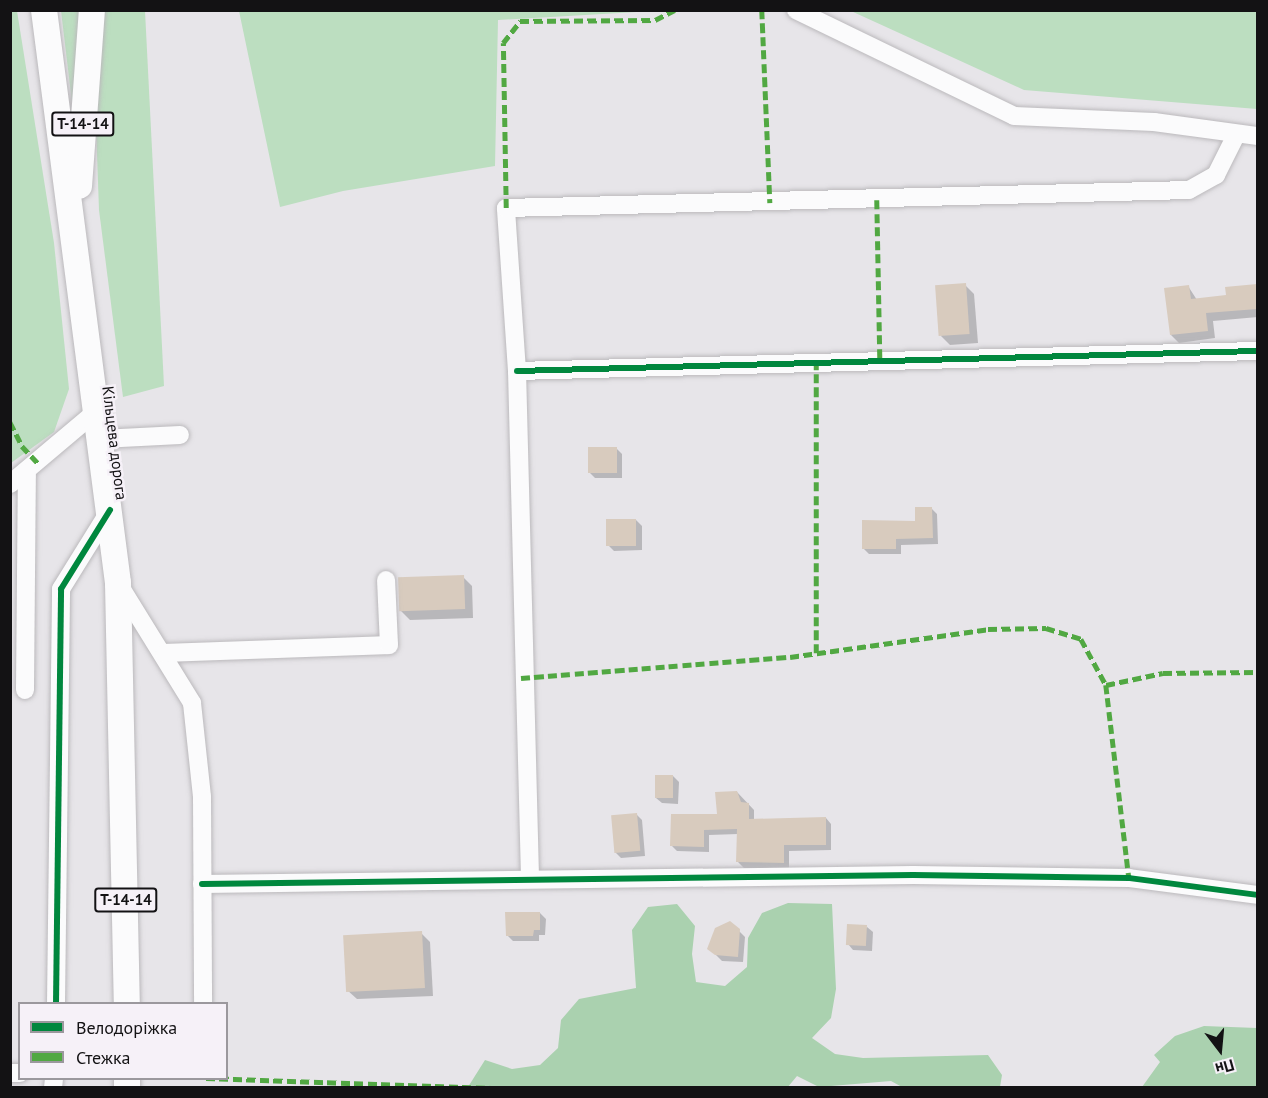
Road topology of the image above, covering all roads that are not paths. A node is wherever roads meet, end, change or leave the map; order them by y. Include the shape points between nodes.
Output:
1 (39, 10) edge
2 (44, 10) edge
3 (92, 10) edge
4 (796, 10) edge
5 (48, 43) junction
6 (1236, 135) junction
7 (1257, 136) edge
8 (75, 237) junction
9 (1257, 351) edge
10 (517, 371) junction
11 (98, 410) junction
12 (180, 435) dead end
13 (102, 439) junction
14 (27, 473) junction
15 (10, 484) edge
16 (110, 510) junction
17 (386, 580) dead end
18 (118, 583) junction
19 (165, 653) junction
20 (25, 690) dead end
21 (530, 877) junction
22 (202, 884) junction
23 (1257, 894) edge
24 (56, 1002) edge
25 (127, 1002) edge
26 (203, 1002) edge

1 - 5 highway, Т-14-14
2 - 5 highway, Т-14-14
3 - 8 highway, Т-14-14
4 - 6 street via 1014,116 1154,122
5 - 8 highway, Т-14-14
6 - 7 street
6 - 10 street via 1216,176 1189,190 506,208
8 - 11 highway, Кільцева дорога / Т-14-14
9 - 10 street
10 - 21 street
11 - 13 highway, Кільцева дорога / Т-14-14
11 - 14 street
12 - 13 street
13 - 16 highway, Кільцева дорога / Т-14-14
14 - 15 street
14 - 20 street
16 - 18 highway, Кільцева дорога / Т-14-14
16 - 24 street via 61,589
17 - 19 street via 389,645
18 - 19 street
18 - 25 highway, Кільцева дорога / Т-14-14
19 - 22 street via 192,703 202,797
21 - 22 street
21 - 23 street via 1130,878
22 - 26 street

